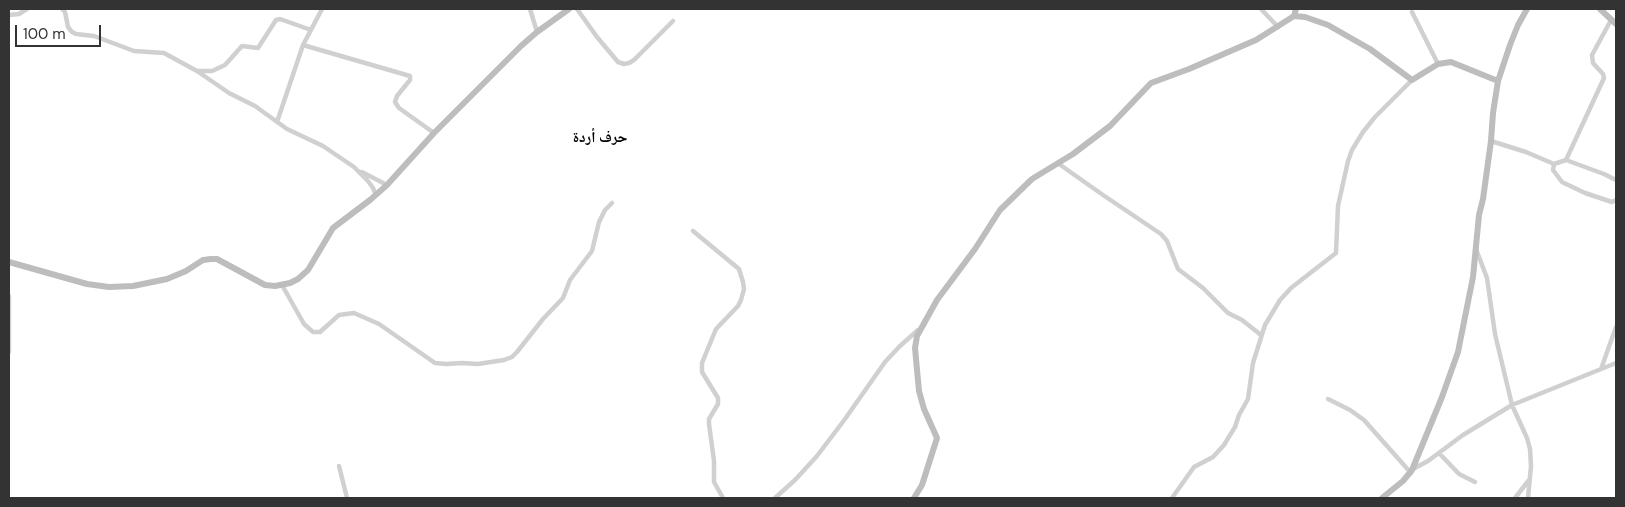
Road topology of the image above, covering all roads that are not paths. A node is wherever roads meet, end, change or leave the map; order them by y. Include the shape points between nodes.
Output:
1 (27, 9) edge
2 (62, 9) edge
3 (322, 9) edge
4 (530, 9) edge
5 (569, 9) edge
6 (577, 9) edge
7 (1261, 9) edge
8 (1527, 9) edge
9 (1600, 9) edge
10 (1295, 12) edge
11 (1412, 12) dead end
12 (9, 15) edge
13 (673, 21) dead end
14 (1614, 22) edge
15 (1278, 27) junction
16 (311, 30) junction
17 (537, 32) junction
18 (303, 45) junction
19 (1438, 64) junction
20 (197, 71) junction
21 (1412, 80) junction
22 (1498, 82) junction
23 (277, 122) junction
24 (434, 133) junction
25 (1491, 141) junction
26 (1566, 160) junction
27 (1059, 164) junction
28 (1554, 164) junction
29 (354, 167) junction
30 (1616, 180) edge
31 (387, 185) junction
32 (376, 195) junction
33 (1615, 202) edge
34 (612, 203) dead end
35 (693, 231) dead end
36 (1476, 248) junction
37 (9, 262) edge
38 (282, 285) junction
39 (9, 296) edge
40 (1616, 327) edge
41 (919, 329) junction
42 (1262, 336) junction
43 (9, 352) edge
44 (1616, 363) edge
45 (1601, 369) junction
46 (1328, 399) dead end
47 (1512, 405) junction
48 (1439, 453) junction
49 (339, 466) dead end
50 (1412, 471) junction
51 (1529, 480) junction
52 (1475, 482) dead end
53 (347, 498) edge
54 (723, 498) edge
55 (775, 498) edge
56 (914, 498) edge
57 (1172, 498) edge
58 (1382, 498) edge
59 (1514, 498) edge
60 (1528, 498) edge

1 - 12 street
2 - 20 street via 68,27 76,34 94,36 134,51 164,53
3 - 16 street
4 - 17 street
5 - 17 main road
6 - 13 street via 618,62 624,64 634,60
7 - 15 street
8 - 22 main road via 1510,45
9 - 14 main road
10 - 15 main road
10 - 21 main road via 1343,33
11 - 19 street
14 - 26 street via 1592,55 1593,63 1604,78
15 - 27 main road via 1244,46 1151,82 1110,126
16 - 18 street
16 - 20 street via 276,20 258,48 242,46 225,65 212,71
17 - 24 main road
18 - 23 street
18 - 24 street via 410,76 395,102
19 - 21 main road
19 - 22 main road via 1455,63
20 - 23 street
21 - 42 street via 1375,117 1350,156 1338,206 1336,253 1280,300 1268,318
22 - 25 main road
23 - 29 street
24 - 31 main road
25 - 28 street
25 - 36 main road
26 - 28 street
26 - 30 street
27 - 41 main road via 1032,179 1000,210
27 - 42 street via 1161,234 1178,269 1208,292 1228,313
28 - 33 street via 1553,170 1562,182
29 - 31 street
29 - 32 street
31 - 32 main road
32 - 38 main road via 333,228 308,270 298,279
34 - 38 street via 599,222 592,251 570,280 563,298 517,352 504,360 478,364 435,363 379,324 354,313 339,315 320,332 313,332 304,324
35 - 54 street via 739,270 744,290 738,306 716,329 702,362 702,372 718,398 709,424 714,482
36 - 47 street via 1487,278 1495,334
36 - 50 main road via 1458,352
37 - 38 main road via 109,287 167,279 203,260 216,259 265,284
39 - 43 street
40 - 45 street
41 - 55 street via 885,362 817,456
41 - 56 main road via 915,348 919,391 937,438 922,485
42 - 57 street via 1253,364 1248,400 1235,428 1213,457 1194,467
44 - 45 street
45 - 47 street
46 - 50 street via 1364,420
47 - 48 street via 1462,434
47 - 51 street via 1530,448
48 - 50 street
48 - 52 street via 1459,474
49 - 53 street
50 - 58 main road
51 - 59 street
51 - 60 street

